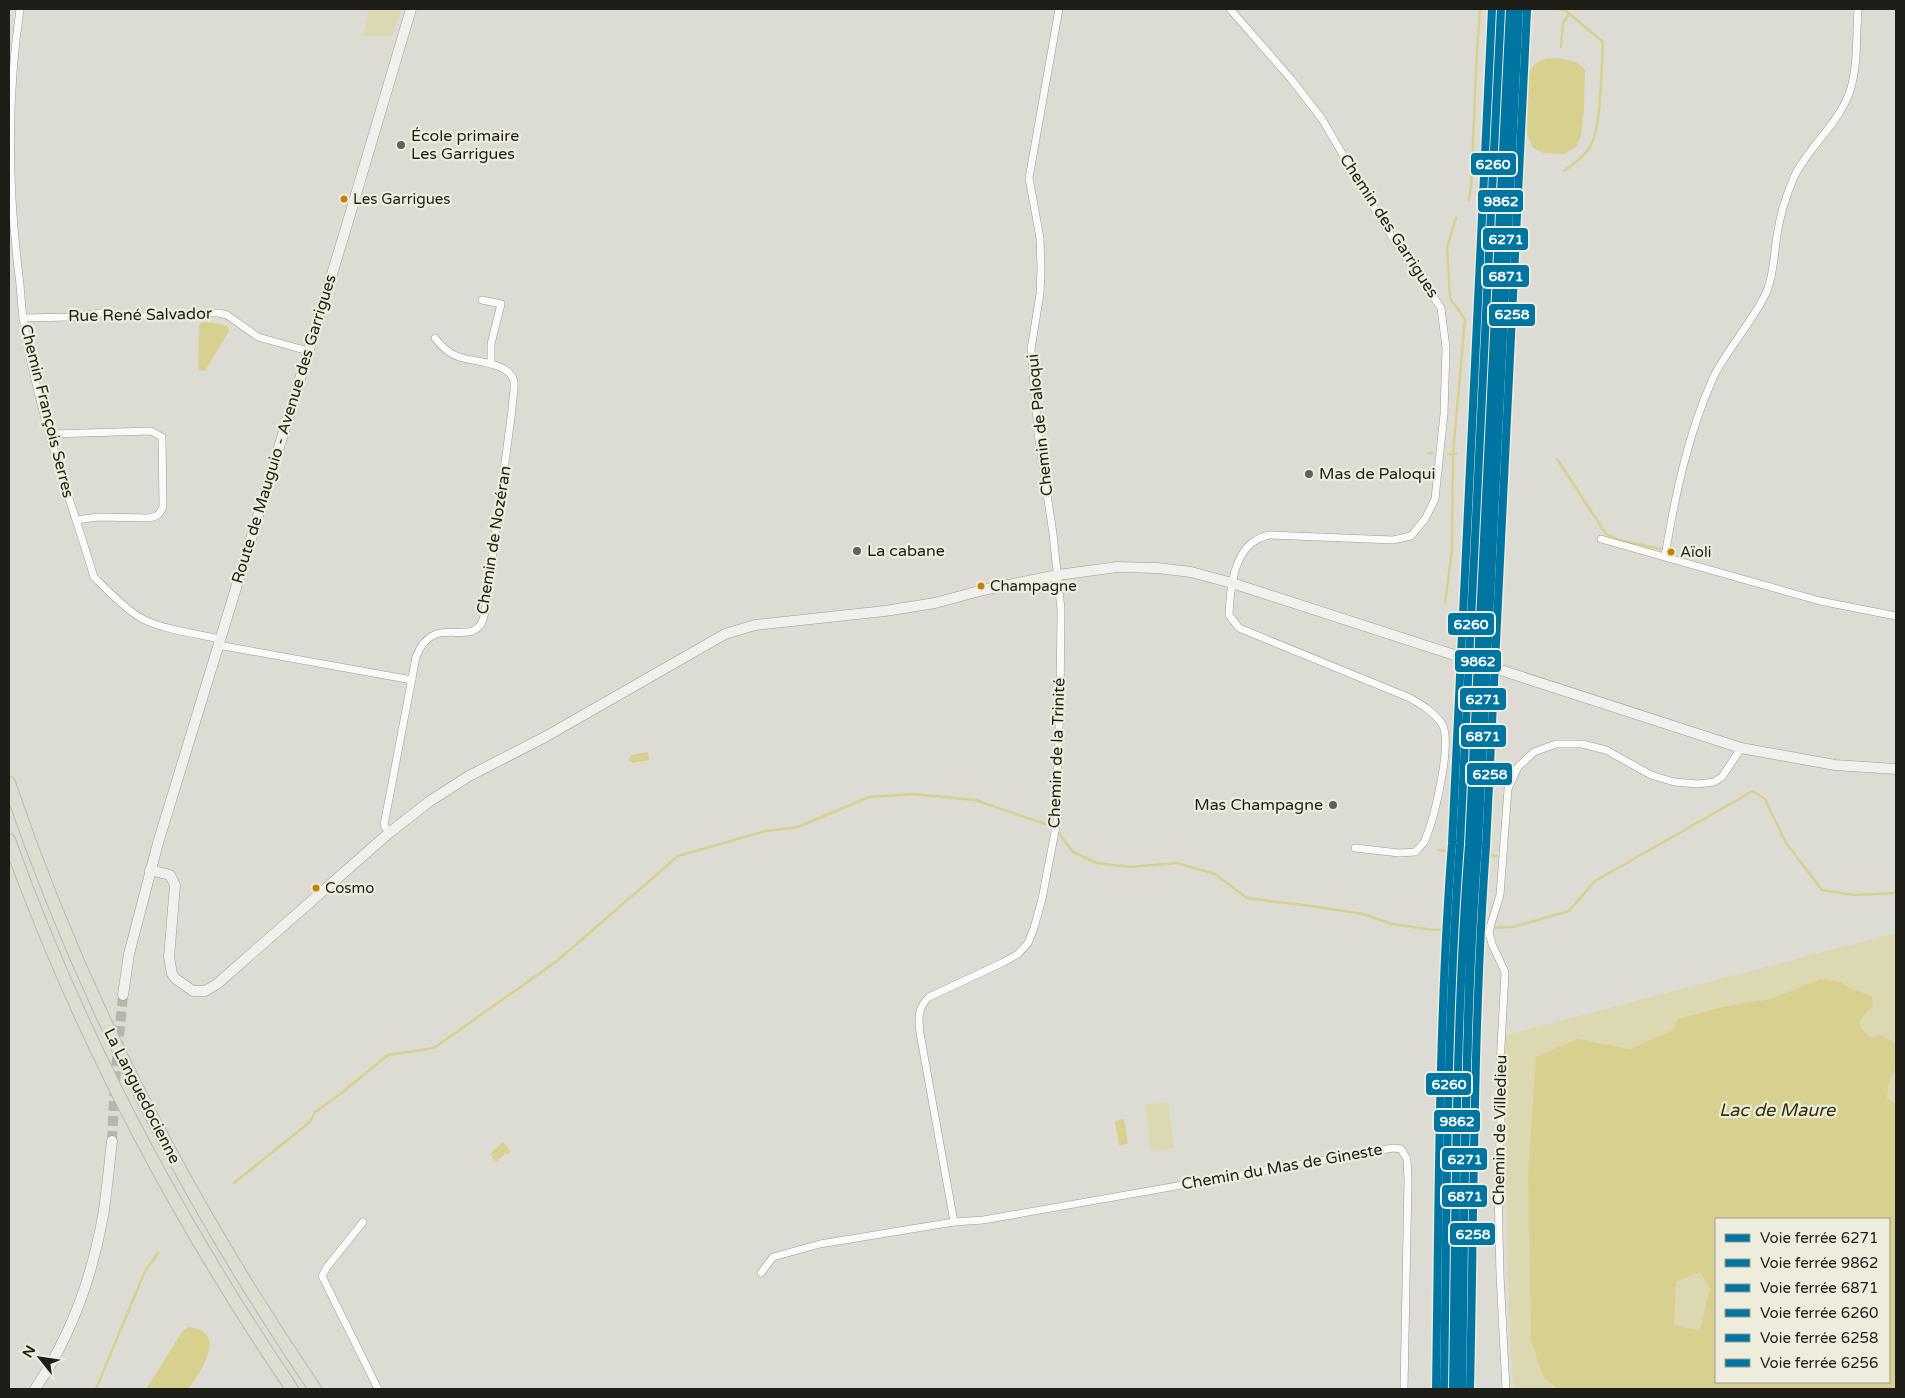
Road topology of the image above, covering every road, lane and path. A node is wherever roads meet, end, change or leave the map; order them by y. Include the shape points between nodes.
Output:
1 (20, 9) edge
2 (1059, 9) edge
3 (1230, 9) edge
4 (1858, 9) edge
5 (410, 12) edge
6 (482, 300) dead end
7 (23, 318) junction
8 (435, 338) dead end
9 (308, 352) junction
10 (491, 364) junction
11 (51, 434) junction
12 (76, 520) junction
13 (1601, 539) dead end
14 (1665, 556) junction
15 (1058, 575) junction
16 (1232, 583) junction
17 (1896, 616) edge
18 (219, 642) junction
19 (412, 680) junction
20 (1741, 748) junction
21 (1896, 769) edge
22 (9, 783) edge
23 (389, 833) junction
24 (9, 840) edge
25 (1355, 848) dead end
26 (150, 870) junction
27 (123, 995) tunnel mouth
28 (112, 1141) tunnel mouth
29 (363, 1222) dead end
30 (954, 1222) junction
31 (761, 1274) dead end
32 (35, 1389) edge
33 (292, 1389) edge
34 (315, 1389) edge
35 (378, 1389) edge
36 (1404, 1389) edge
37 (1506, 1389) edge

1 - 7 street, Chemin François Serres via 11,98 13,231
2 - 15 street, Chemin de Paloqui via 1029,178 1040,238 1041,269 1031,350 1038,433
3 - 16 street, Chemin des Garrigues via 1322,119 1392,237 1442,308 1446,348 1444,414 1435,499 1411,536 1394,540 1270,535 1248,546
4 - 14 street via 1850,92 1795,175 1783,205 1767,291 1728,350 1696,420 1672,513
5 - 9 street, Route de Mauguio - Avenue des Garrigues
6 - 10 street via 501,304 491,344
7 - 9 street, Rue René Salvador via 102,313 177,316 219,313 258,337
7 - 11 street, Chemin François Serres
8 - 10 street, Chemin de Nozéran via 458,357
9 - 18 street, Route de Mauguio - Avenue des Garrigues
10 - 19 street, Chemin de Nozéran via 507,370 514,381 485,612 480,624 472,631 443,632 432,636 421,646
11 - 12 street, Chemin François Serres
11 - 12 street via 151,431 162,437 163,507 156,517
12 - 18 street, Chemin François Serres via 94,577 139,617
13 - 14 street
14 - 17 street via 1820,601
15 - 16 street via 1117,567 1157,568 1191,572
15 - 23 street via 885,612 756,625 724,634 545,737 468,776
15 - 30 street, Chemin de la Trinité via 1061,609 1058,816 1034,928 1028,943 1018,954 930,997 920,1009 920,1033
16 - 20 street
16 - 25 street, Chemin des Garrigues via 1229,615 1239,628 1410,698 1428,708 1443,726 1446,750 1424,842 1415,852
18 - 19 street, Chemin François Serres
18 - 26 street, Route de Mauguio - Avenue des Garrigues
19 - 23 street, Chemin de Nozéran via 384,825
20 - 21 street via 1835,765
20 - 37 street, Chemin de Villedieu via 1722,777 1714,782 1698,784 1674,782 1652,775 1606,750 1582,744 1556,744 1534,752 1518,767 1508,790 1500,895 1489,933 1505,972 1498,1187
22 - 34 highway, La Languedocienne via 71,946 145,1106 222,1245
23 - 26 street via 217,984 199,992 186,988 172,974 169,957 176,885 170,875
24 - 33 highway, La Languedocienne via 58,964 128,1116 198,1243
26 - 27 street, Route de Mauguio - Avenue des Garrigues via 129,954
28 - 32 street via 103,1216 87,1282 61,1345
29 - 35 street via 322,1276
30 - 31 street via 786,1252 773,1257
30 - 36 street, Chemin du Mas de Gineste via 983,1220 1401,1149 1407,1159 1408,1181

